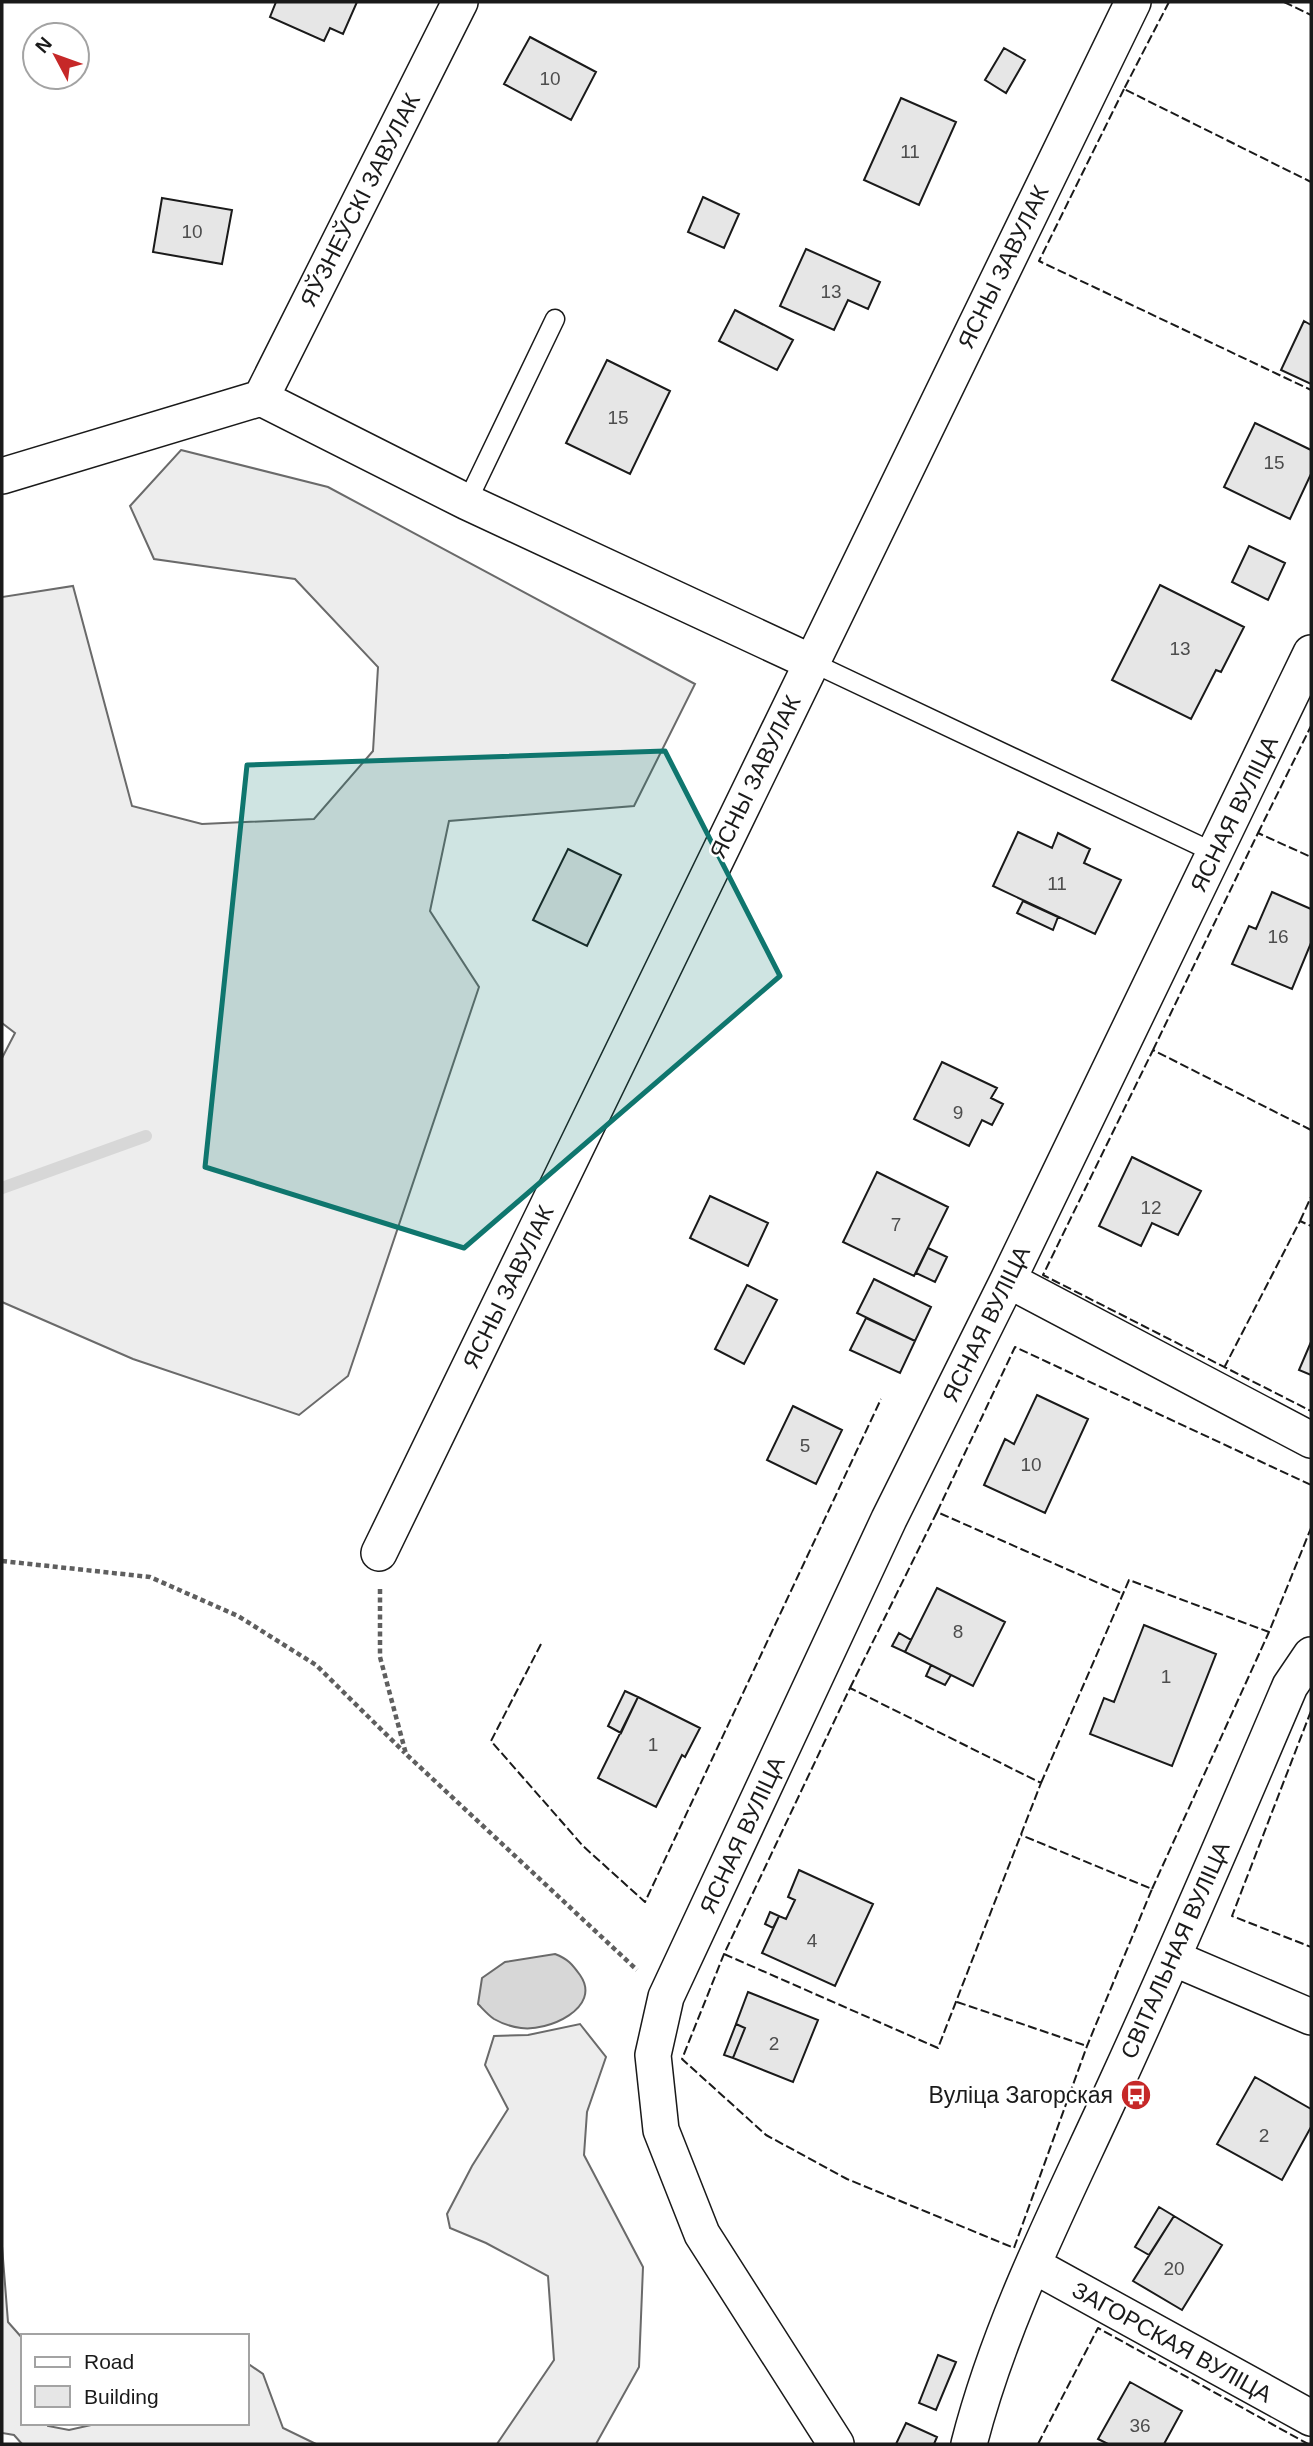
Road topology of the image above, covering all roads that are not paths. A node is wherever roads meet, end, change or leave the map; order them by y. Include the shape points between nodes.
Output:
1 (460, 2) edge
2 (1133, 2) edge
3 (555, 319) dead end
4 (261, 398) junction
5 (2, 475) edge
6 (467, 502) junction
7 (1311, 653) edge
8 (811, 662) junction
9 (1215, 853) junction
10 (1008, 1280) junction
11 (1311, 1440) edge
12 (379, 1553) road end
13 (1311, 1655) edge
14 (1173, 1958) junction
15 (1311, 2017) edge
16 (1033, 2265) junction
17 (1311, 2418) edge
18 (836, 2444) edge
19 (969, 2444) edge

1 - 4 street, ЯЎЗНЕЎСКІ ЗАВУЛАК
2 - 8 street, ЯСНЫ ЗАВУЛАК
3 - 6 lane
4 - 5 street
4 - 6 street
6 - 8 street
7 - 9 street, ЯСНАЯ ВУЛІЦА
8 - 9 lane
8 - 12 street, ЯСНЫ ЗАВУЛАК
9 - 10 street, ЯСНАЯ ВУЛІЦА
10 - 11 street
10 - 18 street, ЯСНАЯ ВУЛІЦА via 889,1519 666,1997 653,2055 661,2130 702,2234
13 - 14 street, СВІТАЛЬНАЯ ВУЛІЦА via 1290,1686
14 - 15 street
14 - 16 street, СВІТАЛЬНАЯ ВУЛІЦА
16 - 17 street, ЗАГОРСКАЯ ВУЛІЦА
16 - 19 street, СВІТАЛЬНАЯ ВУЛІЦА via 981,2398

